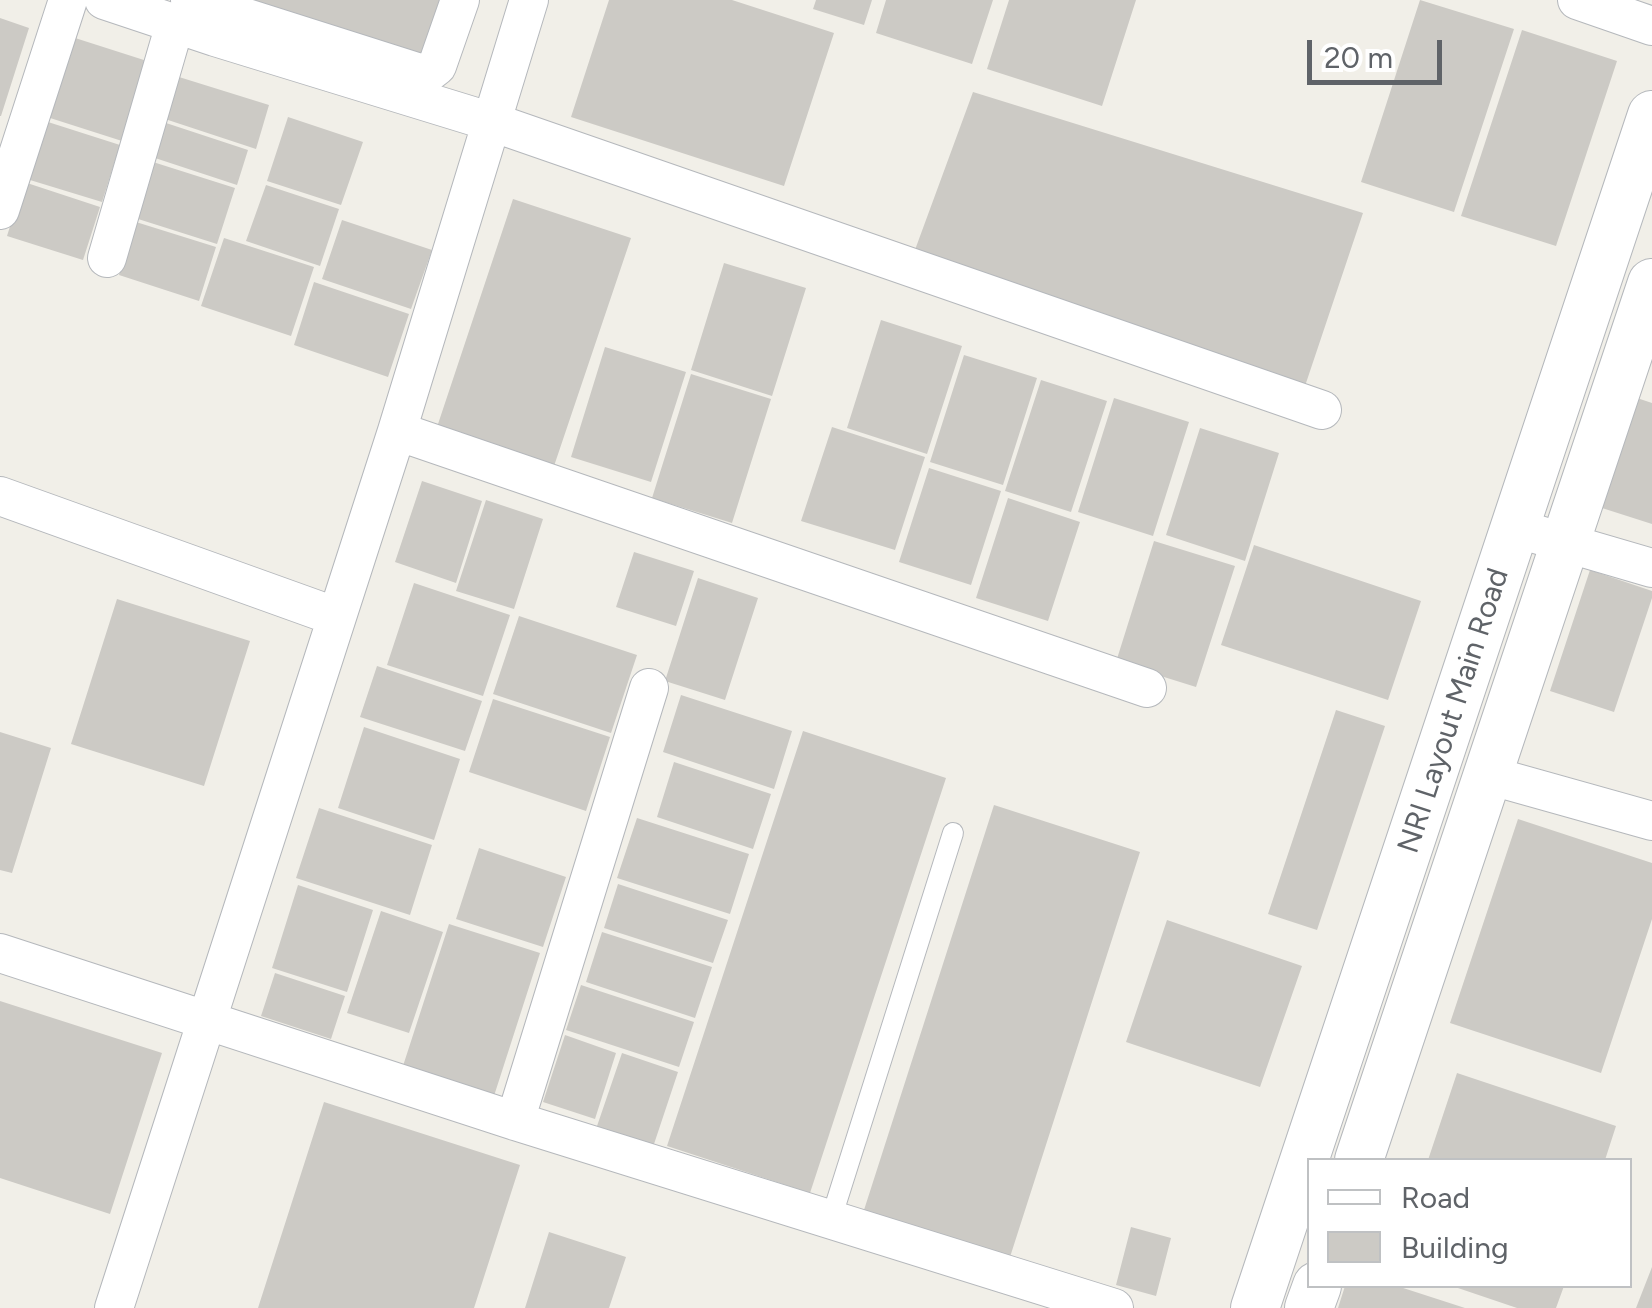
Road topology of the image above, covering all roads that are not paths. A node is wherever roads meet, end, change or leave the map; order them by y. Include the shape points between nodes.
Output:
1 (68, 0) edge
2 (106, 0) edge
3 (460, 0) edge
4 (529, 0) edge
5 (1577, 0) edge
6 (201, 18) edge
7 (1652, 26) edge
8 (358, 67) junction
9 (1652, 114) edge
10 (492, 122) junction
11 (0, 210) edge
12 (107, 258) dead end
13 (1652, 283) edge
14 (1322, 410) dead end
15 (397, 431) junction
16 (0, 496) edge
17 (1515, 528) junction
18 (1565, 542) junction
19 (1652, 568) edge
20 (337, 616) junction
21 (649, 688) dead end
22 (1147, 688) dead end
23 (1488, 775) junction
24 (1652, 822) edge
25 (953, 833) dead end
26 (0, 953) edge
27 (206, 1022) junction
28 (515, 1122) junction
29 (1360, 1158) edge
30 (831, 1219) junction
31 (114, 1308) edge
32 (1114, 1308) edge
33 (1255, 1308) edge

1 - 11 street
2 - 6 street
3 - 8 street via 437,66 428,72
4 - 10 street
5 - 7 street
6 - 8 street
6 - 12 street
8 - 10 street
9 - 17 street, NRI Layout Main Road
10 - 14 street
10 - 15 street
13 - 18 street, NRI Layout Main Road
15 - 20 street
15 - 22 street
16 - 20 street
17 - 18 street
17 - 33 street, NRI Layout Main Road
18 - 19 street
18 - 23 street, NRI Layout Main Road
20 - 27 street
21 - 28 street
23 - 24 street
23 - 29 street, NRI Layout Main Road
25 - 30 lane
26 - 27 street
27 - 28 street
27 - 31 street
28 - 30 street
30 - 32 street

